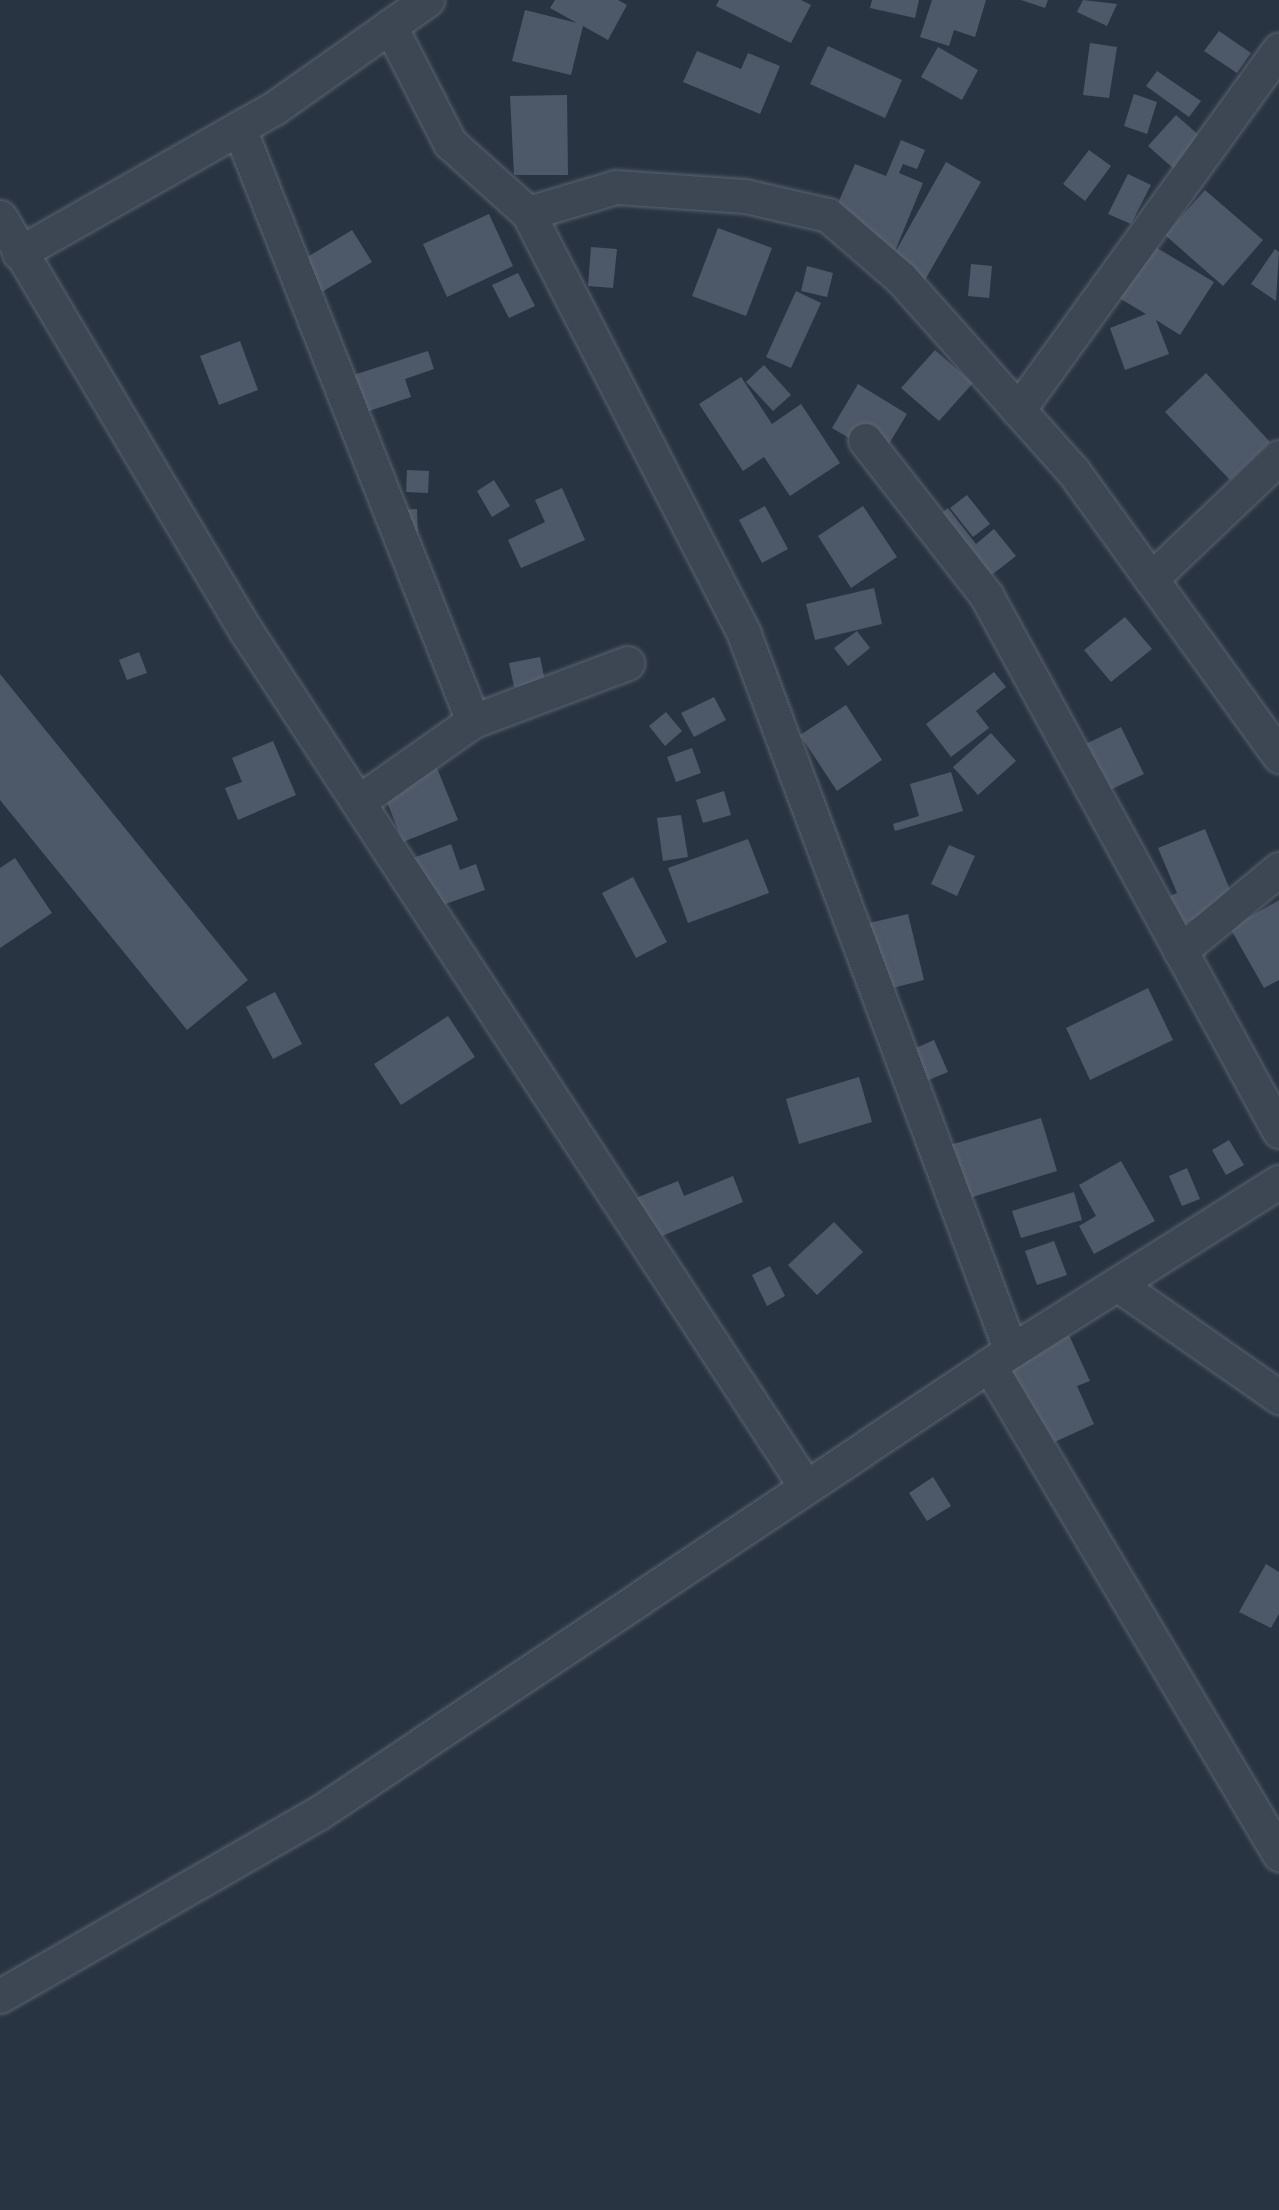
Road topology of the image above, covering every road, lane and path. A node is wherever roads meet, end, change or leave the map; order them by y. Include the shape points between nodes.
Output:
1 (426, 0) edge
2 (390, 26) junction
3 (1279, 49) edge
4 (239, 128) junction
5 (528, 213) junction
6 (0, 217) edge
7 (19, 253) junction
8 (1018, 410) junction
9 (865, 440) dead end
10 (1279, 457) edge
11 (1151, 579) junction
12 (628, 663) dead end
13 (473, 721) junction
14 (1279, 756) edge
15 (358, 802) junction
16 (1279, 869) edge
17 (1180, 951) junction
18 (1279, 1131) edge
19 (1279, 1182) edge
20 (1117, 1284) junction
21 (1000, 1358) junction
22 (1279, 1397) edge
23 (806, 1487) junction
24 (1279, 1854) edge
25 (0, 1996) edge

1 - 2 street
2 - 4 street
2 - 5 street via 450,143
3 - 8 street
4 - 7 street
4 - 13 street
5 - 8 street via 616,187 745,196 828,215 901,278
5 - 21 street via 744,634
6 - 7 street
7 - 15 street via 246,631
8 - 11 street via 1073,471
9 - 17 street via 986,595
10 - 11 street
11 - 14 street
12 - 13 street
13 - 15 street
15 - 23 street
16 - 17 street
17 - 18 street
19 - 20 street
20 - 21 street
20 - 22 street
21 - 23 street
21 - 24 street
23 - 25 street via 320,1812

